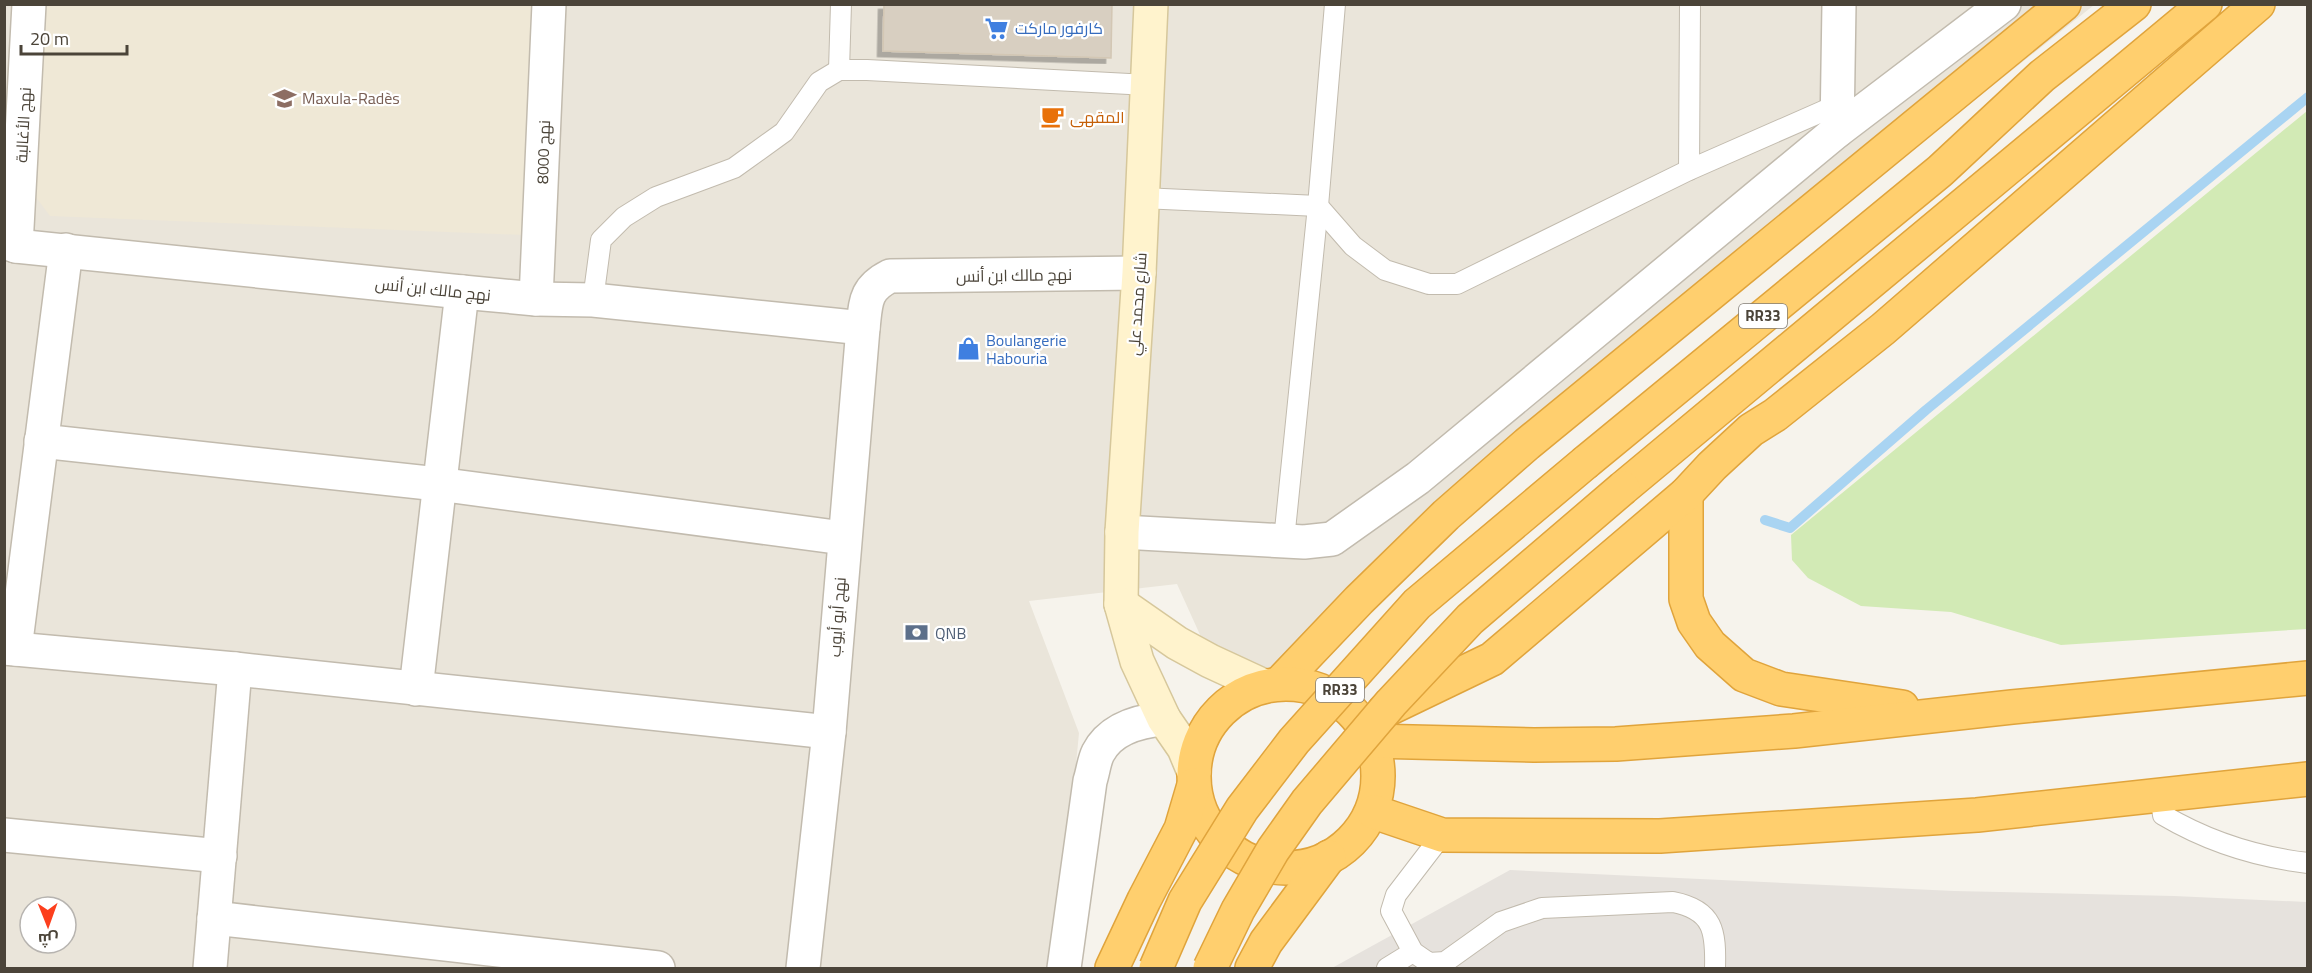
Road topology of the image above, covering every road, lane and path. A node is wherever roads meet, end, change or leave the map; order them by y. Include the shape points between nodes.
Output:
1 (29, 4) edge
2 (549, 4) edge
3 (841, 4) edge
4 (1151, 4) edge
5 (1335, 4) edge
6 (1690, 4) edge
7 (1839, 4) edge
8 (2004, 4) edge
9 (2064, 4) edge
10 (2134, 4) edge
11 (2205, 4) edge
12 (2258, 4) edge
13 (839, 70) junction
14 (1148, 85) junction
15 (1837, 118) junction
16 (1689, 170) junction
17 (1143, 198) junction
18 (1318, 206) junction
19 (10, 244) edge
20 (66, 250) junction
21 (1139, 273) junction
22 (890, 276) joint
23 (462, 292) junction
24 (536, 299) junction
25 (593, 300) junction
26 (863, 328) junction
27 (41, 441) junction
28 (438, 484) junction
29 (1686, 494) junction
30 (1122, 532) junction
31 (843, 538) junction
32 (1284, 540) junction
33 (1121, 604) junction
34 (10, 648) edge
35 (235, 669) junction
36 (2307, 678) edge
37 (1271, 685) junction
38 (416, 689) junction
39 (2012, 707) junction
40 (1164, 719) junction
41 (1366, 731) junction
42 (829, 732) junction
43 (1194, 779) junction
44 (2307, 779) edge
45 (2160, 795) junction
46 (1374, 812) junction
47 (4, 835) edge
48 (1442, 836) junction
49 (220, 856) junction
50 (1329, 857) junction
51 (2307, 863) edge
52 (214, 918) junction
53 (1413, 952) junction
54 (210, 969) edge
55 (658, 969) edge
56 (803, 969) edge
57 (1064, 969) edge
58 (1112, 969) edge
59 (1156, 969) edge
60 (1210, 969) edge
61 (1252, 969) edge
62 (1387, 969) edge
63 (1714, 969) edge

1 - 19 street, نهج الأغالبة
2 - 24 street, نهج 8000
3 - 13 lane
4 - 14 main road, شارع محمد علي
5 - 18 lane
6 - 16 lane
7 - 15 street
8 - 15 street
9 - 37 highway via 1527,444 1446,515
10 - 59 highway, RR33, bridge via 2042,76 1940,171 1417,604 1294,741 1242,809 1185,901
11 - 60 highway, RR33, bridge via 1470,620 1391,703 1307,802 1243,900
12 - 29 highway via 1883,329 1751,430
13 - 14 lane
13 - 25 lane via 819,82 784,132 734,168 656,197 624,217 601,240
14 - 17 main road, شارع محمد علي
15 - 16 lane
15 - 32 street via 1418,478 1332,539
16 - 18 lane via 1457,284 1429,284 1386,270 1353,246
17 - 18 lane
17 - 21 main road, شارع محمد علي
18 - 32 lane
19 - 20 street, نهج مالك ابن أنس
20 - 23 street, نهج مالك ابن أنس
20 - 27 street
21 - 22 street, نهج مالك ابن أنس
21 - 30 main road, شارع محمد علي
22 - 26 street, نهج أبو أيوب via 872,288
23 - 24 street, نهج مالك ابن أنس
23 - 28 street
24 - 25 street, نهج مالك ابن أنس
25 - 26 street, نهج مالك ابن أنس
26 - 31 street, نهج أبو أيوب
27 - 28 street
27 - 34 street
28 - 31 street
28 - 38 street
29 - 39 highway via 1686,598 1694,622 1710,645 1744,675 1781,689 1912,709
29 - 41 highway via 1492,659
30 - 32 street
30 - 33 main road, شارع محمد علي
31 - 42 street, نهج أبو أيوب
33 - 37 main road via 1210,661
33 - 40 main road, شارع محمد علي via 1137,661
34 - 35 street
35 - 38 street
35 - 49 street
36 - 39 highway
37 - 41 highway via 1302,685 1324,692 1345,705
37 - 43 highway via 1237,698 1215,717 1200,743
38 - 42 street
39 - 41 highway via 1794,731 1616,744 1534,745
40 - 43 main road, شارع محمد علي via 1184,748
40 - 57 street via 1139,722 1116,732 1098,752 1090,781
41 - 46 highway via 1377,762
42 - 56 street, نهج أبو أيوب
43 - 50 highway via 1201,810 1213,832 1232,850 1254,862 1280,867 1305,866
43 - 58 highway via 1180,829
44 - 45 highway
45 - 48 highway via 1965,816 1660,836
45 - 51 lane via 2163,815 2191,832 2283,860
46 - 48 highway
46 - 50 highway via 1350,842
47 - 49 street
48 - 53 lane via 1396,895 1391,911
49 - 52 street
50 - 61 highway via 1266,942
52 - 54 street
52 - 55 street
53 - 62 lane
53 - 63 lane via 1429,963 1445,962 1501,922 1542,908 1673,902 1690,905 1705,915 1716,940

